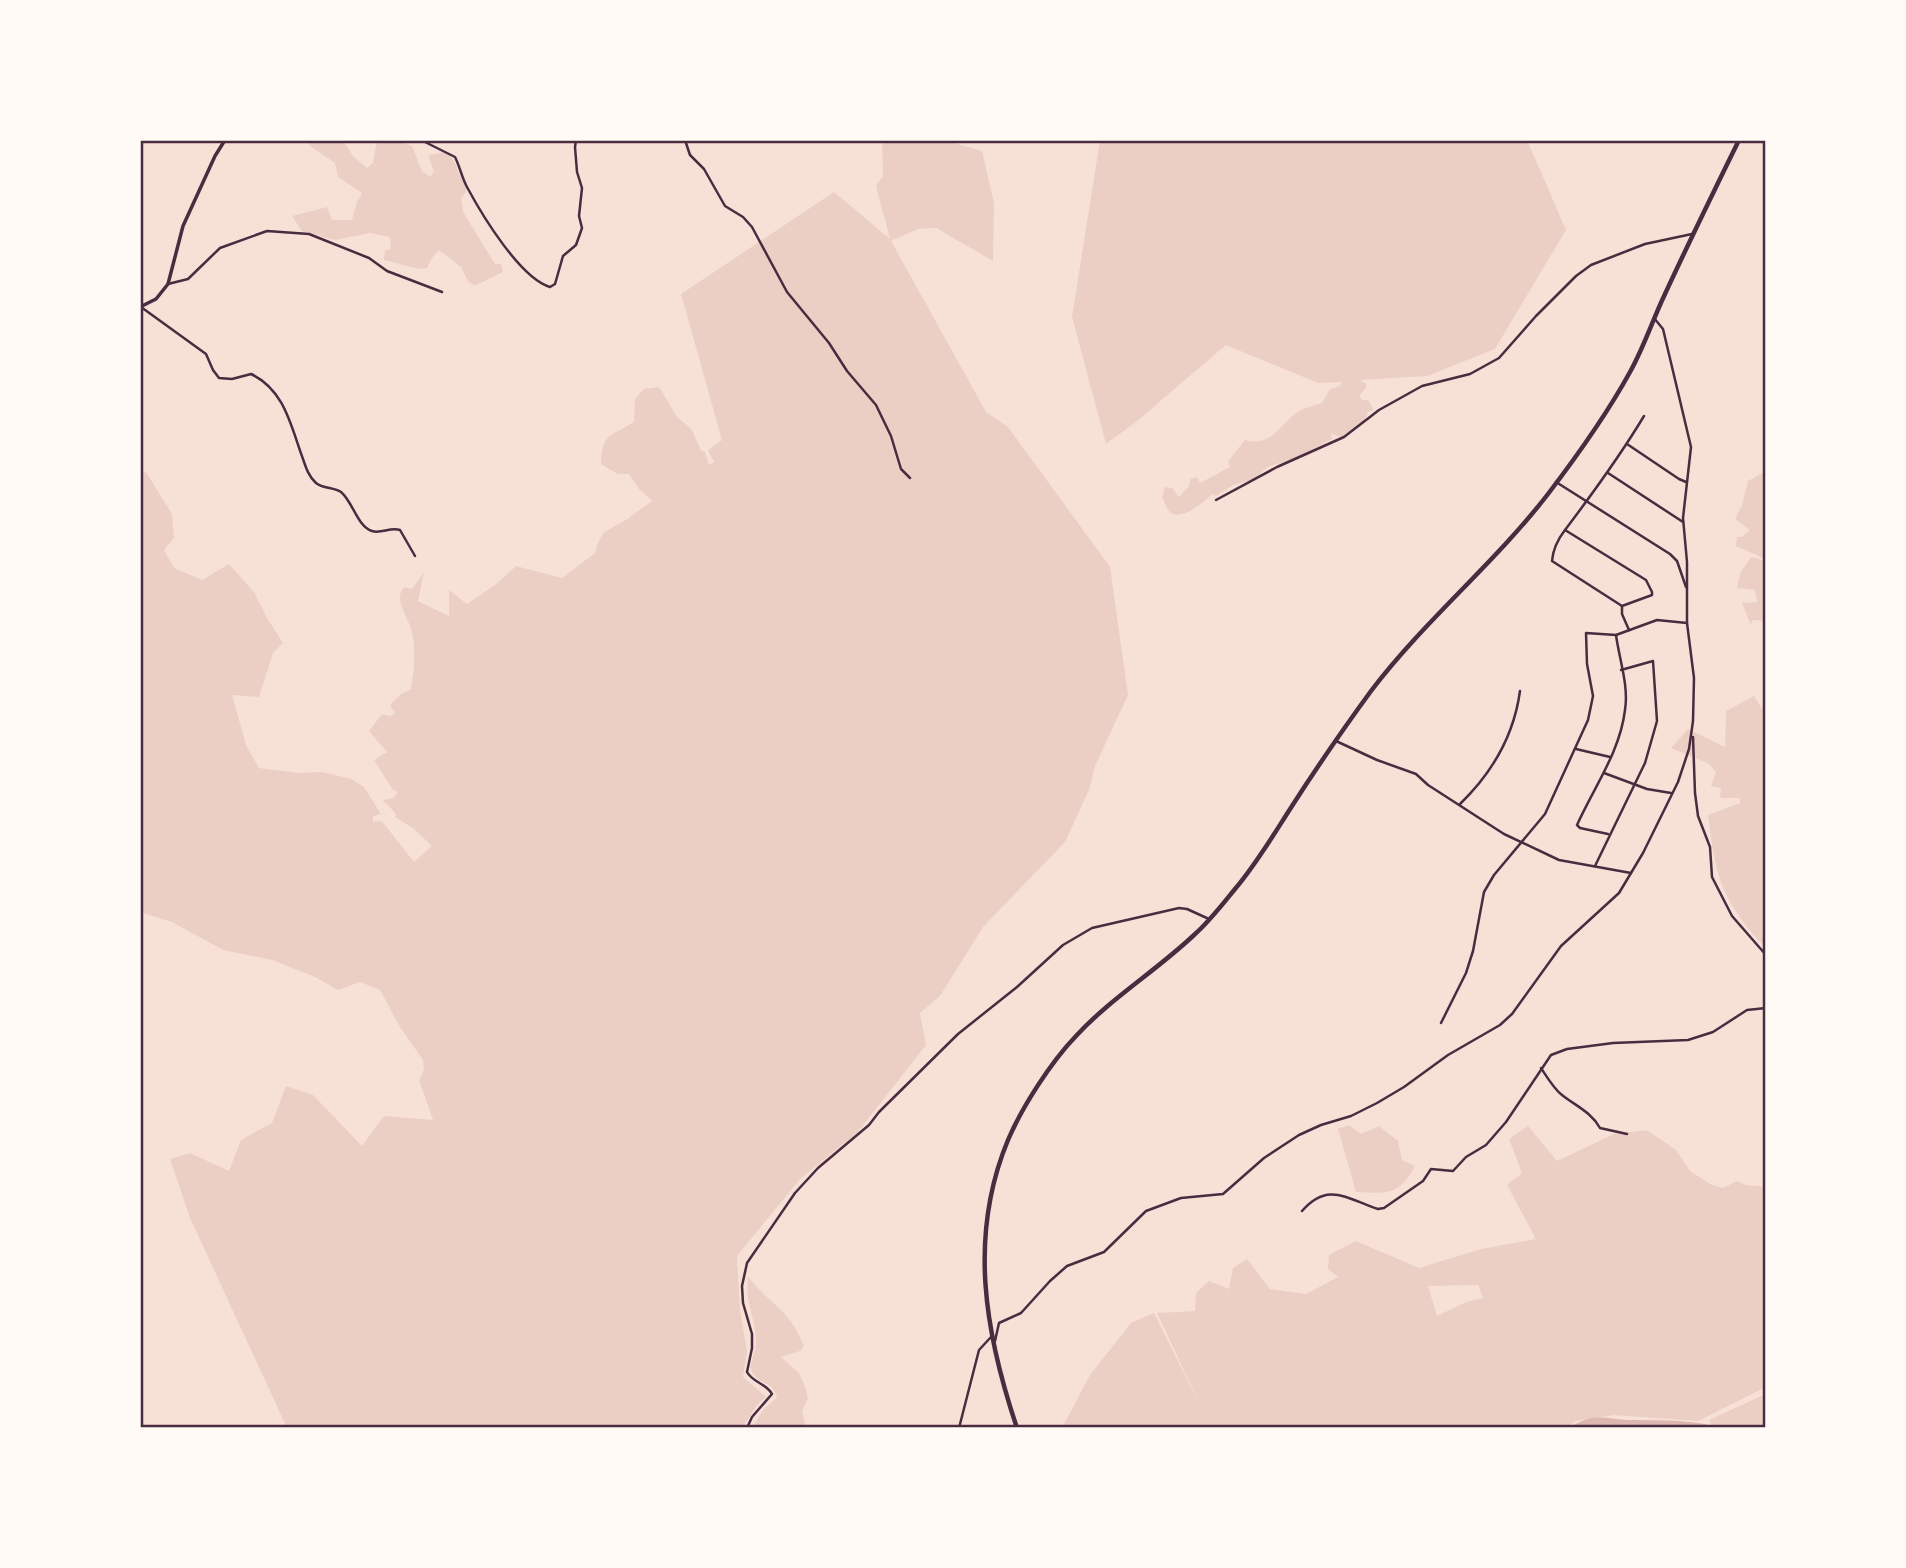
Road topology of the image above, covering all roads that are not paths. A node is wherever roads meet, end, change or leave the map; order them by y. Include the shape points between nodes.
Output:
1 (225, 140) edge
2 (421, 140) edge
3 (576, 140) edge
4 (685, 140) edge
5 (1739, 140) edge
6 (1693, 234) junction
7 (169, 284) junction
8 (442, 292) dead end
9 (141, 307) edge
10 (1654, 318) junction
11 (1644, 416) dead end
12 (1627, 444) junction
13 (1608, 473) junction
14 (910, 478) dead end
15 (1556, 482) junction
16 (1686, 482) junction
17 (1216, 500) dead end
18 (1586, 502) junction
19 (1683, 522) junction
20 (1565, 530) junction
21 (415, 556) dead end
22 (1687, 589) junction
23 (1622, 606) junction
24 (1686, 623) junction
25 (1629, 630) junction
26 (1616, 635) junction
27 (1621, 670) junction
28 (1520, 691) dead end
29 (1692, 733) junction
30 (1336, 741) junction
31 (1576, 749) junction
32 (1611, 757) junction
33 (1604, 773) junction
34 (1634, 785) junction
35 (1673, 793) junction
36 (1460, 804) junction
37 (1609, 834) junction
38 (1520, 842) junction
39 (1595, 866) junction
40 (1631, 873) junction
41 (1209, 919) junction
42 (1766, 955) edge
43 (1766, 1008) edge
44 (1441, 1023) dead end
45 (1541, 1069) junction
46 (1627, 1134) dead end
47 (1302, 1211) dead end
48 (991, 1337) junction
49 (994, 1347) junction
50 (747, 1428) edge
51 (959, 1428) edge
52 (1017, 1428) edge

1 - 7 main road via 183,226
2 - 3 street via 455,157 466,186 513,259 550,287 582,228
4 - 14 street via 725,206 752,227 787,292 879,409 901,469
5 - 6 highway
6 - 10 highway
6 - 17 street via 1645,244 1591,265 1499,358 1470,374 1410,392 1344,437
7 - 8 street via 193,276 220,248 267,231 309,234
7 - 9 main road
9 - 21 street via 206,354 219,378 251,374 272,390 286,411 313,480 341,492 366,528 400,530
10 - 15 highway via 1631,370
10 - 16 street via 1663,329 1690,442
11 - 12 street
12 - 13 street
12 - 16 street
13 - 18 street
13 - 19 street
15 - 18 street
15 - 30 highway via 1507,543 1407,647
16 - 19 street
18 - 20 street
18 - 22 street via 1671,554
19 - 22 street
20 - 23 street via 1552,561
20 - 23 street via 1646,580 1652,596
22 - 24 street
23 - 25 street
24 - 25 street via 1657,620
24 - 29 street via 1694,678
25 - 26 street
26 - 27 street
26 - 31 street via 1586,633 1593,696
27 - 32 street via 1625,710
27 - 34 street via 1653,661 1657,721
28 - 36 street via 1513,723 1496,760
29 - 35 street
29 - 42 street via 1698,816 1710,847 1712,877 1732,916
30 - 36 street via 1416,774
30 - 41 highway via 1253,866
31 - 32 street
31 - 38 street via 1545,814
32 - 33 street
33 - 34 street
33 - 37 street via 1577,825
34 - 35 street
34 - 37 street
35 - 40 street
36 - 38 street
37 - 39 street
38 - 39 street via 1559,860
38 - 44 street via 1484,892 1466,973
39 - 40 street
40 - 49 street via 1612,900 1561,946 1507,1020 1368,1108 1299,1135 1223,1194 1181,1198 1146,1211 1104,1252 1067,1266 1021,1313 999,1323
41 - 48 highway via 1077,1035 1020,1114 1002,1156 986,1230 984,1285
41 - 50 street via 1179,908 1102,925 1073,938 958,1034 795,1193 744,1272 743,1303 752,1334 747,1372 772,1394
43 - 45 street via 1747,1010 1713,1032 1688,1040 1567,1049 1551,1055
45 - 46 street via 1562,1095 1595,1118 1600,1128
45 - 47 street via 1501,1128 1452,1171 1431,1169 1423,1181 1384,1208 1331,1193 1313,1199
48 - 49 highway
48 - 51 street via 975,1361
49 - 52 highway

